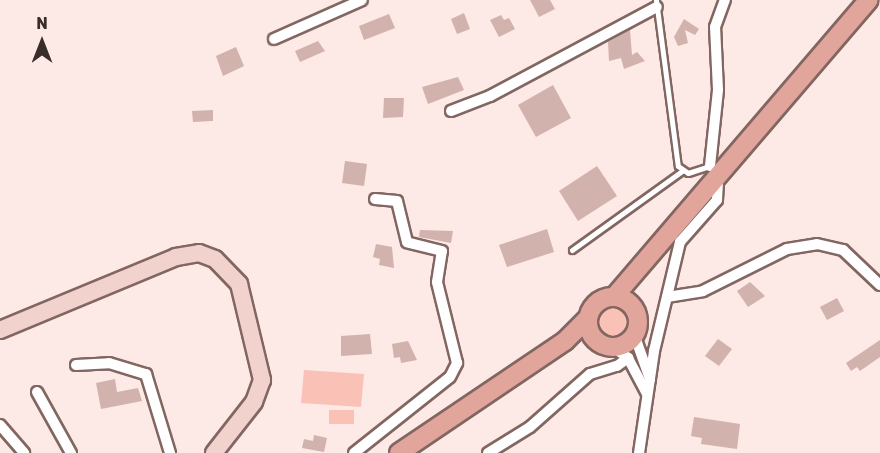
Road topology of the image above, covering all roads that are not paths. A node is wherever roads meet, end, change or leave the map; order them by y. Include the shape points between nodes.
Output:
1 (362, 0) edge
2 (725, 0) edge
3 (869, 0) edge
4 (656, 4) edge
5 (274, 39) dead end
6 (451, 111) dead end
7 (682, 171) junction
8 (719, 172) junction
9 (375, 199) dead end
10 (672, 234) junction
11 (572, 250) dead end
12 (880, 285) edge
13 (614, 297) junction
14 (667, 297) junction
15 (636, 313) junction
16 (588, 318) junction
17 (0, 330) edge
18 (634, 334) junction
19 (613, 349) junction
20 (76, 365) dead end
21 (517, 374) junction
22 (590, 374) junction
23 (638, 374) junction
24 (650, 379) junction
25 (37, 392) dead end
26 (648, 396) junction
27 (0, 425) edge
28 (24, 453) edge
29 (71, 453) edge
30 (170, 453) edge
31 (214, 453) edge
32 (354, 453) edge
33 (399, 453) edge
34 (488, 453) edge
35 (639, 453) edge

1 - 5 street
2 - 8 street via 715,27
3 - 8 main road
4 - 6 street via 490,96
4 - 7 lane
7 - 8 lane
7 - 11 lane
8 - 10 main road
8 - 14 street via 717,200 681,242
9 - 32 street via 397,201 407,242 442,251 437,282 457,363 450,377
10 - 13 main road
10 - 15 main road via 644,275
12 - 14 street via 843,250 817,244 787,249 692,295
13 - 15 main road via 627,302
13 - 16 main road via 594,305
14 - 24 street
15 - 18 main road
16 - 19 main road via 590,331
16 - 21 main road via 574,334
17 - 31 street via 176,257 199,254 215,259 239,284 262,380 254,402
18 - 19 main road
18 - 24 street via 637,352
19 - 21 main road via 560,350
19 - 22 street via 617,366
19 - 23 street
20 - 30 street via 109,363 147,374
21 - 33 main road
22 - 23 street
22 - 34 street via 530,427
23 - 26 street
24 - 26 street
25 - 29 street
26 - 35 street
27 - 28 street

